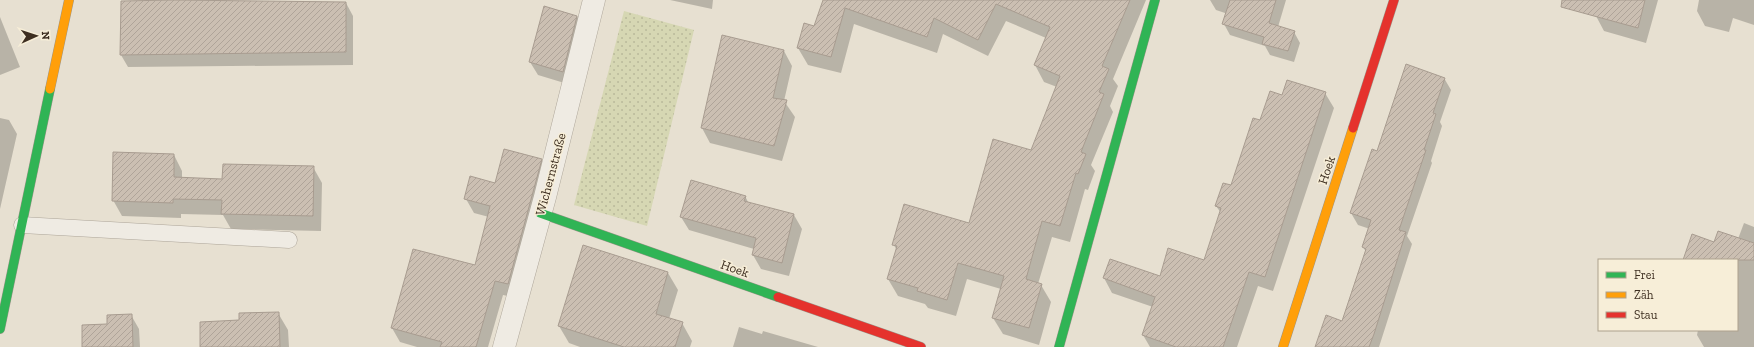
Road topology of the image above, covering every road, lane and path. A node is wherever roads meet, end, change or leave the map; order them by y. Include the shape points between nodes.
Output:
1 (69, 0) edge
2 (594, 0) edge
3 (1155, 0) edge
4 (1394, 0) edge
5 (540, 213) junction
6 (22, 225) junction
7 (289, 240) dead end
8 (0, 329) edge
9 (504, 347) edge
10 (922, 347) edge
11 (1058, 347) edge
12 (1283, 347) edge

1 - 6 street
2 - 5 street, Wichernstraße
3 - 11 street
4 - 12 street, Hoek
5 - 9 street, Wichernstraße
5 - 10 street, Hoek
6 - 7 lane
6 - 8 street

